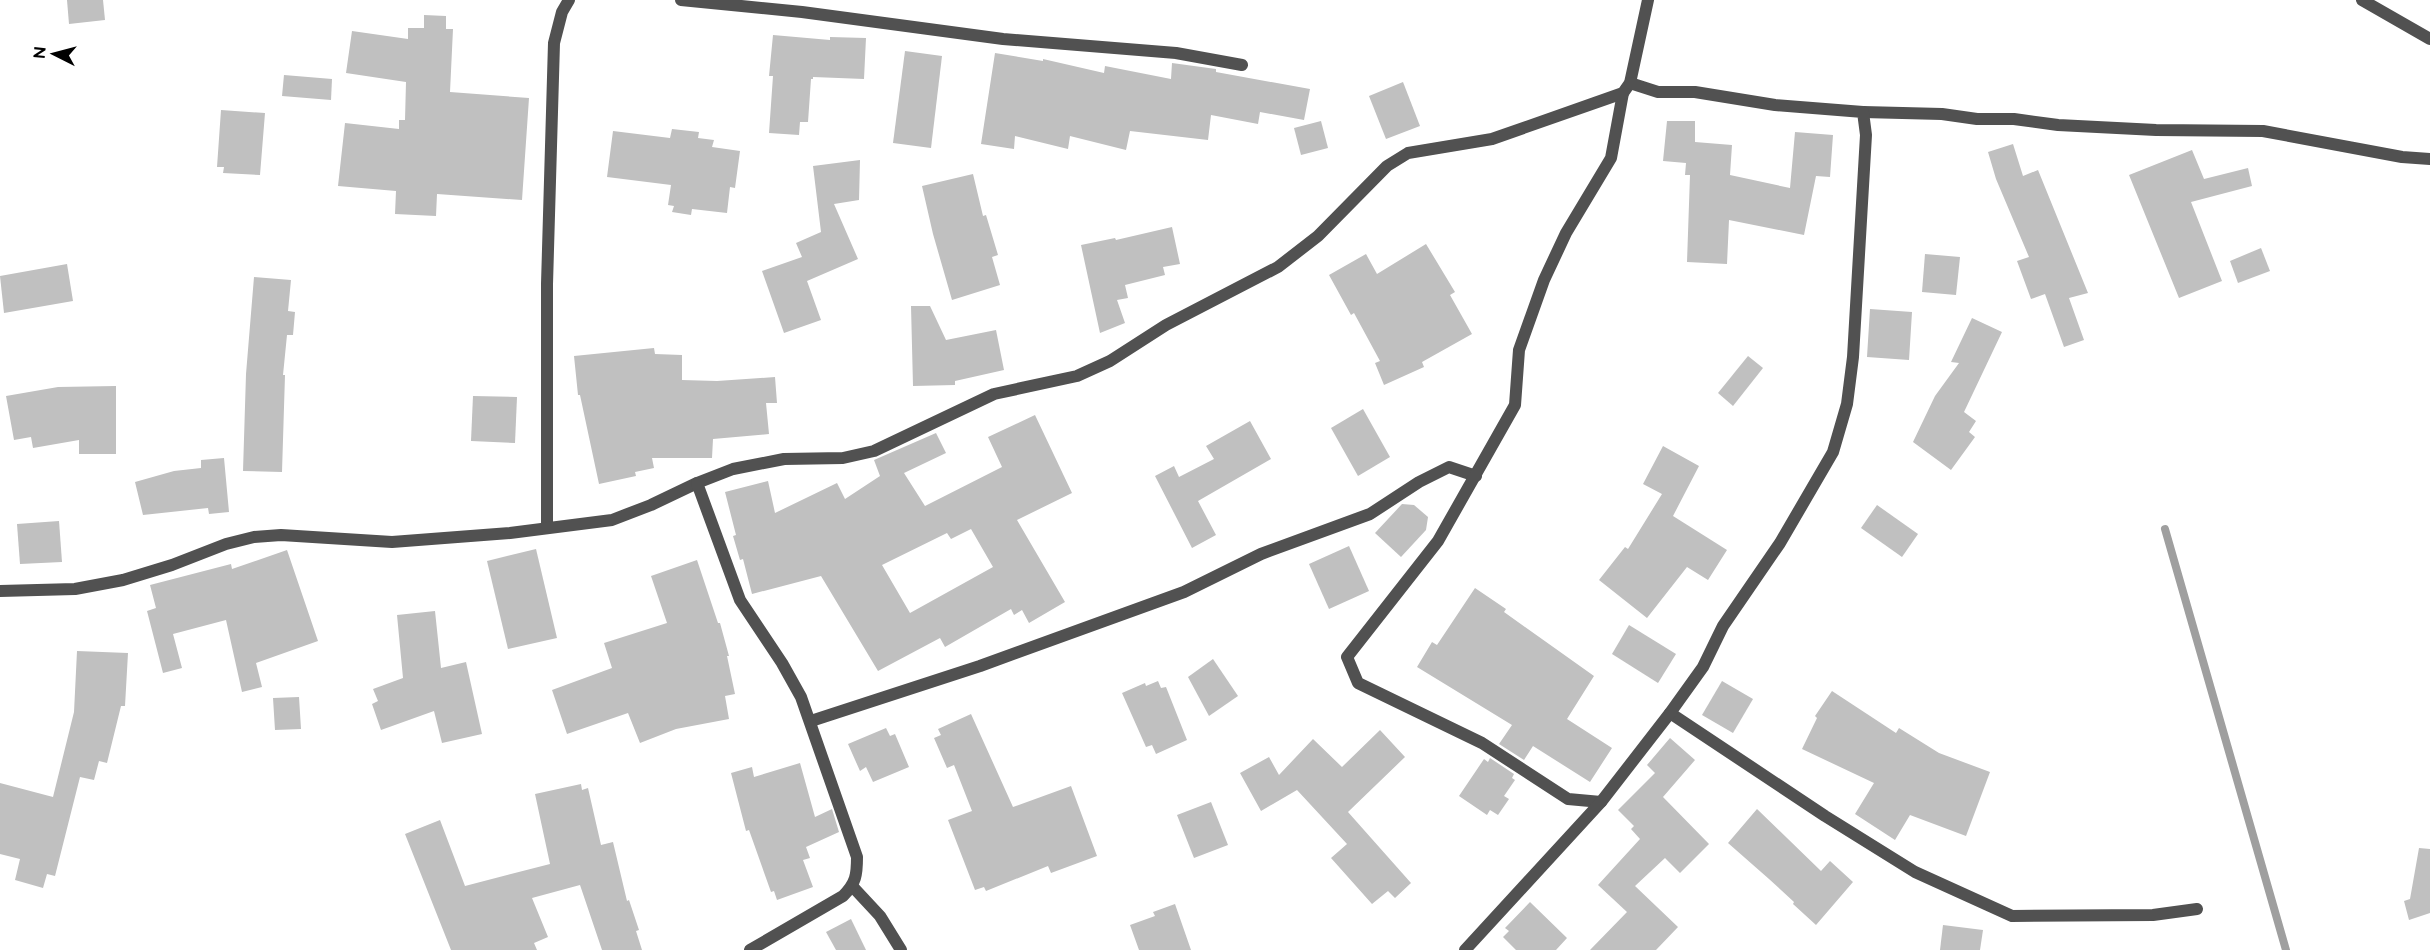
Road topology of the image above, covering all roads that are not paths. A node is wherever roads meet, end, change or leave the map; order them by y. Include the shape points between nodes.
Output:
1 (568, 0) edge
2 (681, 0) edge
3 (1648, 0) edge
4 (2362, 0) edge
5 (2430, 39) edge
6 (1242, 65) dead end
7 (1627, 88) junction
8 (1863, 112) junction
9 (2430, 159) edge
10 (1476, 476) junction
11 (697, 483) junction
12 (547, 528) junction
13 (0, 591) edge
14 (1670, 713) junction
15 (811, 721) junction
16 (1601, 802) junction
17 (853, 887) junction
18 (2197, 909) dead end
19 (750, 950) edge
20 (901, 950) edge
21 (1466, 950) edge

1 - 12 street via 554,43 547,284
2 - 6 street via 1003,39 1176,53
3 - 7 street
4 - 5 street
7 - 8 street
7 - 10 street via 1611,158 1566,233 1519,350 1515,405
7 - 11 street via 1492,139 1408,153 1387,166 1318,236 1278,267 1077,376 994,394 874,451 843,458 784,459 733,469
8 - 9 street via 2156,130 2263,131
8 - 14 street via 1866,135 1853,357 1833,452 1780,543 1723,626 1703,667
10 - 15 street via 1449,467 1370,514 1261,554 1184,592 1060,639
10 - 16 street via 1438,541 1347,657 1358,683 1482,742 1568,799
11 - 12 street via 612,520
11 - 15 street via 740,600 782,663
12 - 13 street via 392,542 254,537 123,580 75,589
14 - 16 street
14 - 18 street via 1915,872 2012,916 2153,915
15 - 17 street via 857,857
16 - 21 street
17 - 19 street
17 - 20 street via 880,916

